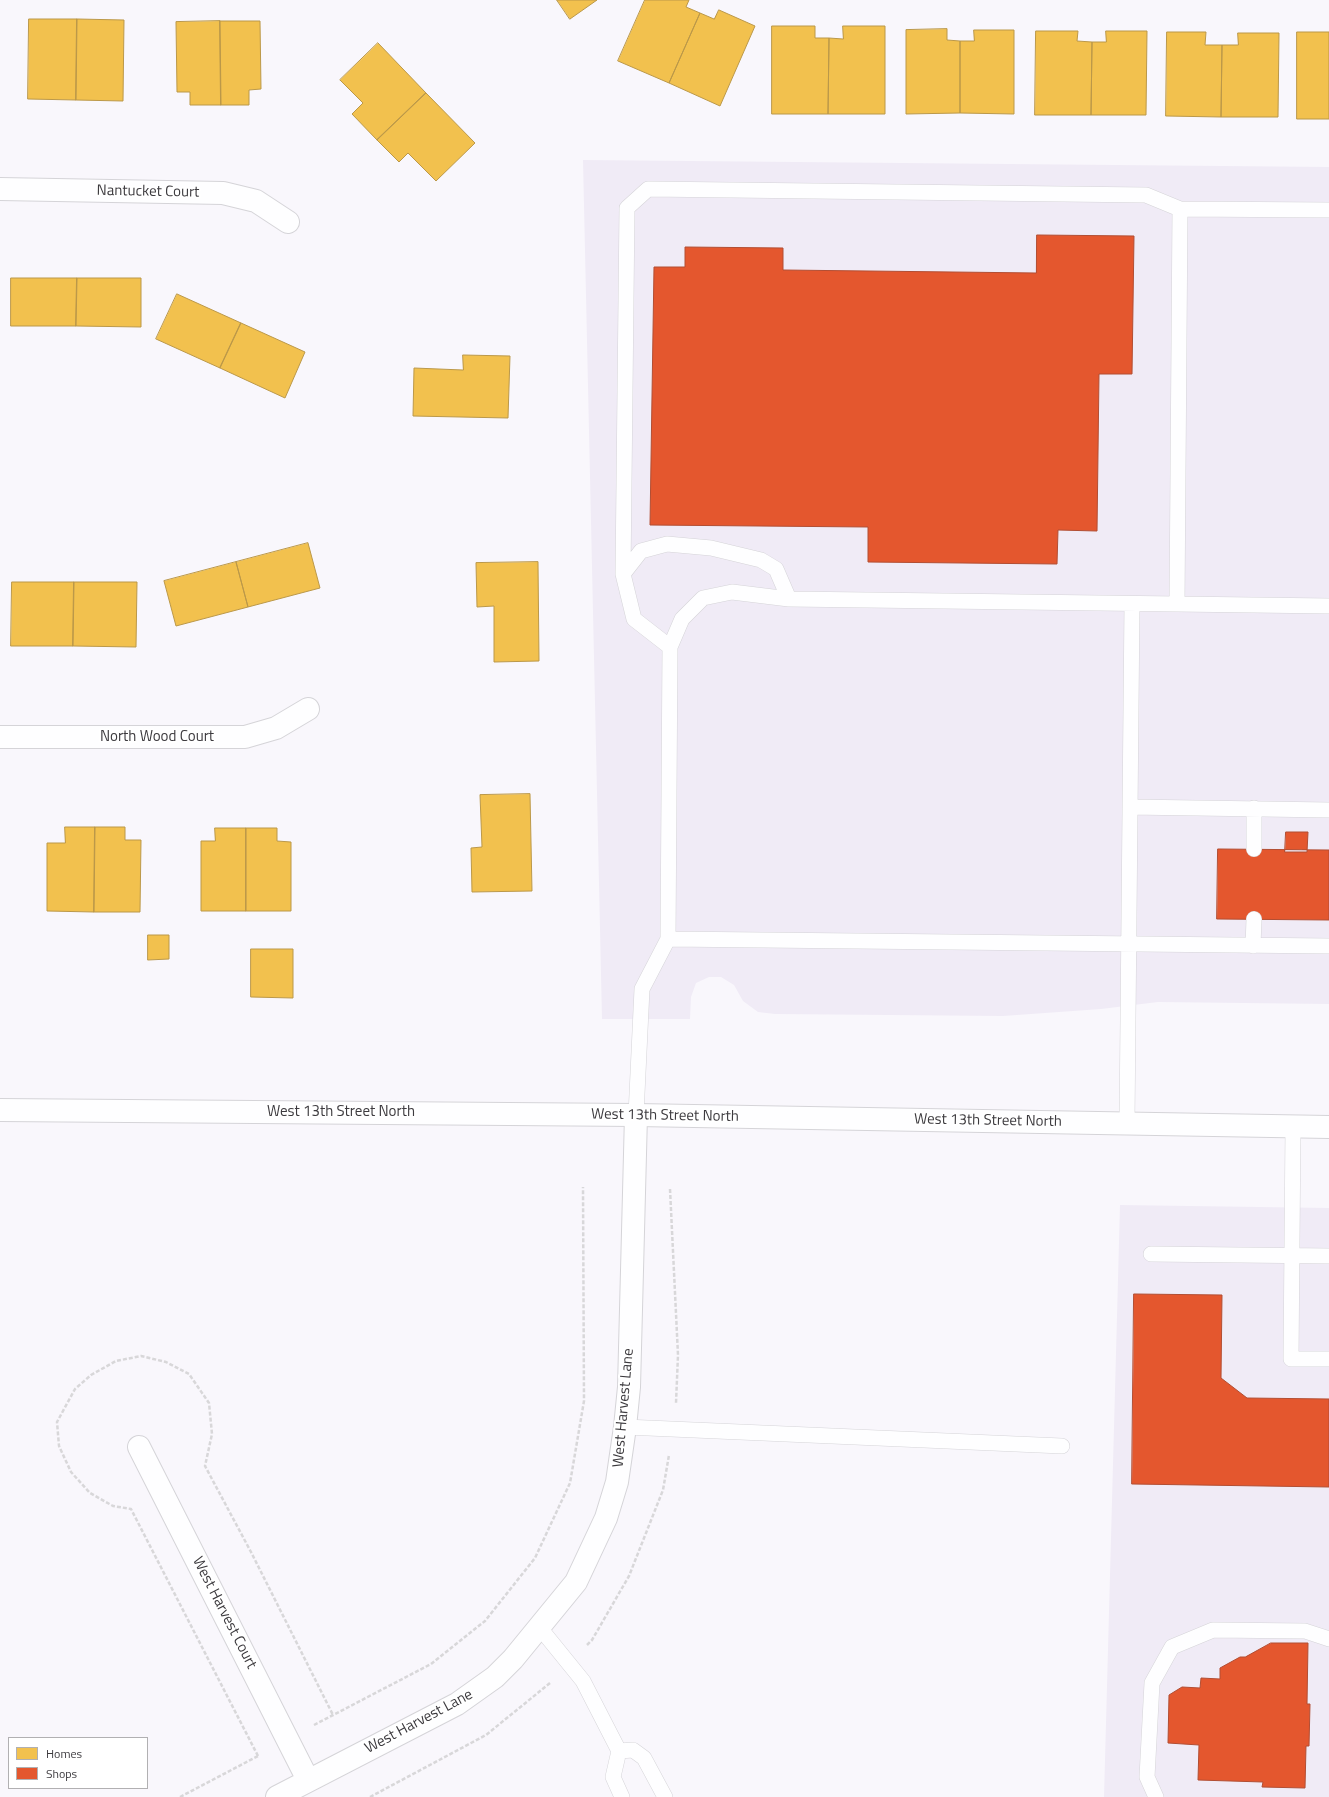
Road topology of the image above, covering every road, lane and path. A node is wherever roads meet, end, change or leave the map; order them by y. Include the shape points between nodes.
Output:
1 (0, 189) edge
2 (1180, 209) junction
3 (1329, 210) edge
4 (288, 222) dead end
5 (623, 574) junction
6 (789, 599) junction
7 (1132, 604) junction
8 (1177, 604) junction
9 (1329, 606) edge
10 (670, 647) junction
11 (308, 709) dead end
12 (0, 737) edge
13 (1130, 807) junction
14 (1254, 808) junction
15 (1329, 810) edge
16 (1254, 849) dead end
17 (1254, 920) dead end
18 (668, 939) junction
19 (1129, 944) junction
20 (1253, 946) junction
21 (1329, 946) edge
22 (0, 1110) edge
23 (636, 1115) junction
24 (1127, 1123) junction
25 (1293, 1126) junction
26 (1329, 1127) edge
27 (583, 1187) dead end
28 (1151, 1254) dead end
29 (1292, 1255) junction
30 (1329, 1256) edge
31 (1329, 1360) edge
32 (625, 1427) junction
33 (1062, 1446) dead end
34 (139, 1447) dead end
35 (540, 1628) junction
36 (1329, 1639) edge
37 (288, 1739) junction
38 (619, 1751) junction
39 (308, 1780) junction
40 (180, 1797) edge
41 (277, 1797) edge
42 (622, 1797) edge
43 (665, 1797) edge
44 (1156, 1797) edge

1 - 4 street, Nantucket Court via 223,193 256,201
2 - 3 lane
2 - 5 lane via 1146,195 648,189 627,208
2 - 8 lane
5 - 6 lane via 641,551 667,544 711,548 761,560 776,569
5 - 10 lane via 634,619
6 - 7 lane
6 - 10 lane via 732,592 703,598 682,619
7 - 8 lane
7 - 13 lane
8 - 9 lane
10 - 18 lane
11 - 12 street, North Wood Court via 276,728 245,737
13 - 14 lane
13 - 19 lane
14 - 15 lane
14 - 16 lane
17 - 20 lane
18 - 19 lane
18 - 23 lane via 642,989
19 - 20 lane
19 - 24 lane
20 - 21 lane
22 - 23 street, West 13th Street North
23 - 24 street, West 13th Street North
23 - 32 street, West Harvest Lane via 629,1387
24 - 25 street, West 13th Street North
25 - 26 street, West 13th Street North
25 - 29 lane
27 - 37 path via 584,1401 570,1483 535,1558 485,1621 431,1664
28 - 29 lane
29 - 30 lane
29 - 31 lane via 1291,1359
32 - 33 lane
32 - 35 street, West Harvest Lane via 617,1482 606,1518 576,1582
34 - 37 street, West Harvest Court
35 - 38 lane via 583,1681
35 - 39 street, West Harvest Lane via 495,1677 457,1704
36 - 44 lane via 1305,1631 1213,1630 1172,1648 1152,1683 1148,1777
37 - 39 street, West Harvest Court
37 - 40 path
38 - 42 lane via 613,1777
38 - 43 lane via 633,1750 644,1758
39 - 41 street, West Harvest Lane

